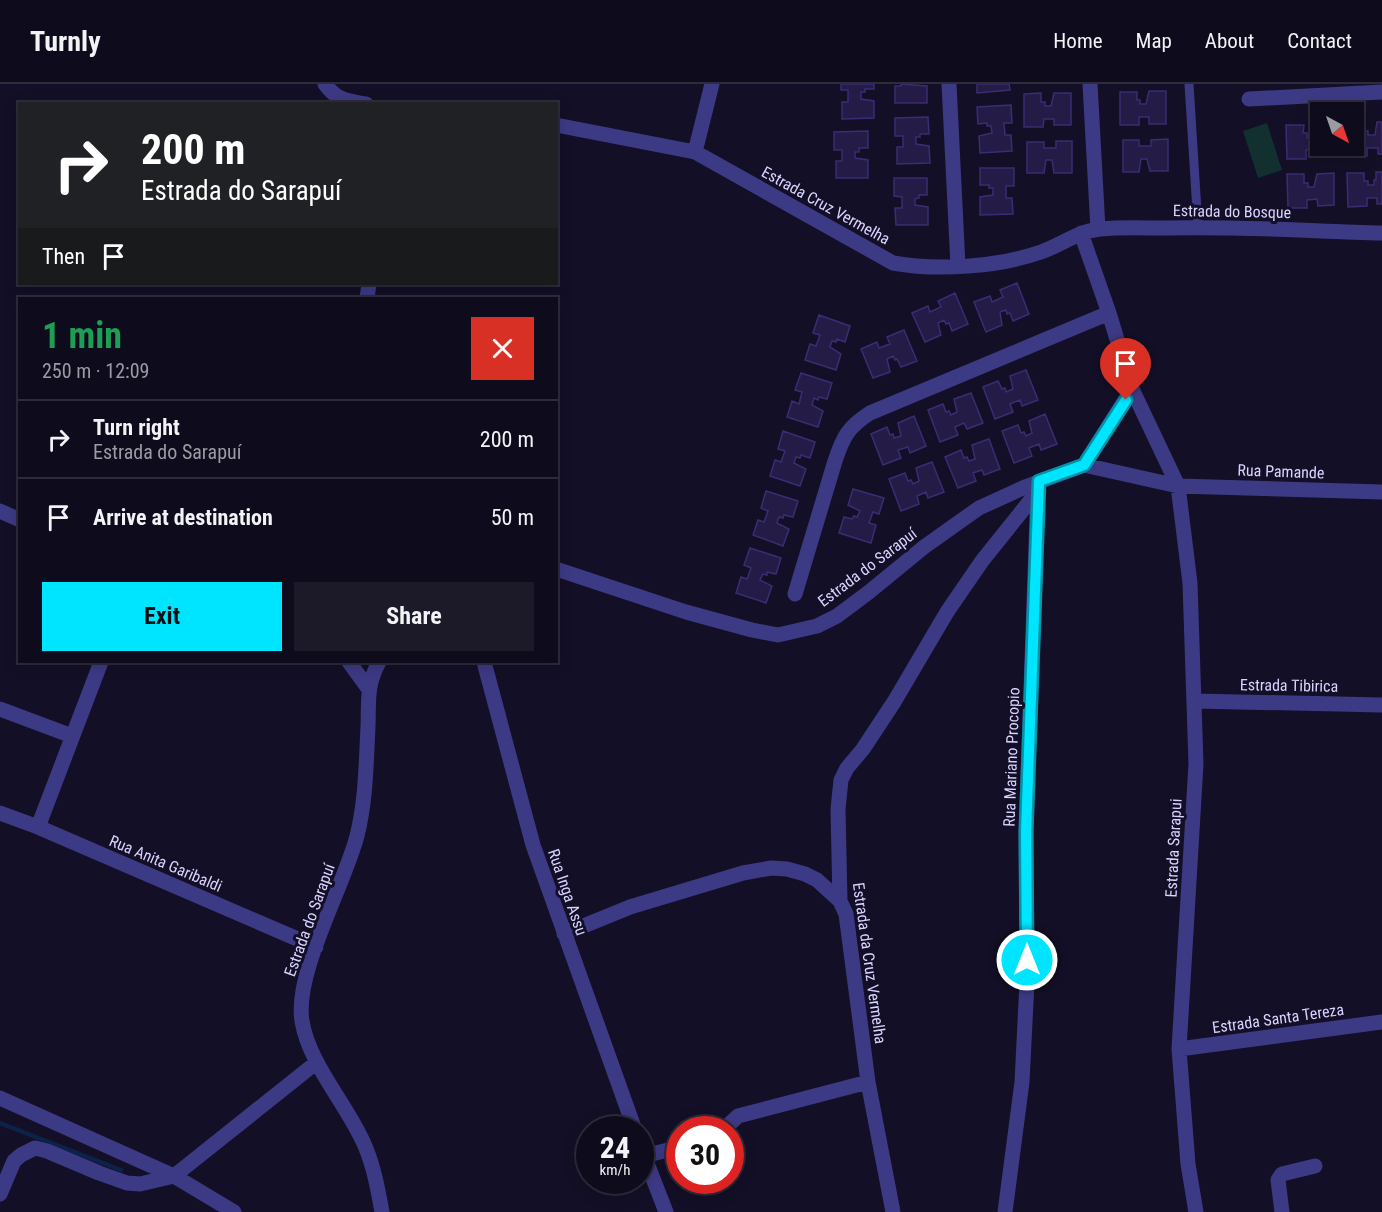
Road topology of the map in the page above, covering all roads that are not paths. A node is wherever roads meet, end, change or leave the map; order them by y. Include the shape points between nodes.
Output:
1 (325, 84) edge
2 (712, 84) edge
3 (949, 84) edge
4 (1090, 84) edge
5 (1189, 84) edge
6 (1382, 92) edge
7 (1249, 99) dead end
8 (350, 102) edge
9 (558, 125) edge
10 (695, 152) junction
11 (1198, 227) junction
12 (1098, 229) junction
13 (1081, 233) junction
14 (1382, 233) edge
15 (958, 266) junction
16 (1109, 313) junction
17 (1132, 389) junction
18 (1084, 465) junction
19 (1038, 486) junction
20 (1178, 486) junction
21 (1382, 492) edge
22 (0, 511) edge
23 (18, 519) edge
24 (558, 570) edge
25 (795, 594) dead end
26 (101, 663) edge
27 (350, 663) edge
28 (379, 663) edge
29 (484, 663) edge
30 (368, 688) junction
31 (1194, 701) junction
32 (1382, 705) edge
33 (0, 709) edge
34 (72, 736) junction
35 (0, 813) edge
36 (38, 827) junction
37 (840, 901) junction
38 (564, 934) junction
39 (316, 947) junction
40 (1379, 1027) edge
41 (1179, 1049) junction
42 (317, 1062) junction
43 (868, 1082) junction
44 (0, 1098) edge
45 (630, 1116) edge
46 (738, 1116) edge
47 (1315, 1166) dead end
48 (174, 1176) junction
49 (654, 1181) edge
50 (0, 1194) edge
51 (234, 1212) edge
52 (382, 1212) edge
53 (666, 1212) edge
54 (893, 1212) edge
55 (1005, 1212) edge
56 (1196, 1212) edge
57 (1282, 1212) edge

1 - 8 street via 332,95
2 - 10 street
3 - 15 street
4 - 12 street
5 - 11 lane
6 - 7 street
9 - 10 street, Estrada Cruz Vermelha
10 - 15 street, Estrada Cruz Vermelha via 893,263
11 - 12 street, Estrada do Bosque
11 - 14 street, Estrada do Bosque
12 - 13 street, Estrada do Bosque
13 - 15 street, Estrada Cruz Vermelha via 1019,259
13 - 16 street
16 - 17 street
16 - 25 street via 881,408 849,428 835,461
17 - 18 street
17 - 20 street
18 - 19 street, Estrada do Sarapuí
18 - 20 street
19 - 24 street, Estrada do Sarapuí via 979,508 837,616 817,627 778,635 686,612
19 - 37 street, Estrada da Cruz Vermelha via 964,586 841,780
19 - 55 street, Rua Mariano Procopio via 1026,832 1027,982 1022,1082
20 - 21 street, Rua Pamande
20 - 31 street, Estrada Sarapui via 1190,583
22 - 23 street
26 - 34 street
27 - 30 street
28 - 30 street, Estrada do Sarapuí
29 - 38 street, Rua Inga Assu via 533,845
30 - 39 street, Estrada do Sarapuí via 364,808 357,838
31 - 32 street, Estrada Tibirica
31 - 41 street, Estrada Sarapui via 1196,764
33 - 34 street
34 - 36 street
35 - 36 street, Rua Anita Garibaldi
36 - 39 street, Rua Anita Garibaldi
37 - 38 street via 805,874 771,868 630,907
37 - 43 street, Estrada da Cruz Vermelha via 846,914
38 - 45 street, Rua Inga Assu
39 - 42 street, Estrada do Sarapuí via 301,994 301,1012 307,1042
40 - 41 street, Estrada Santa Tereza
41 - 56 street, Estrada Sarapui
42 - 48 street
42 - 52 street, Estrada do Sarapuí via 365,1146
43 - 46 street
43 - 54 street, Estrada da Cruz Vermelha
44 - 48 street
47 - 57 street via 1282,1174 1278,1189
48 - 50 street via 127,1183 35,1148 14,1161
48 - 51 street
49 - 53 street

